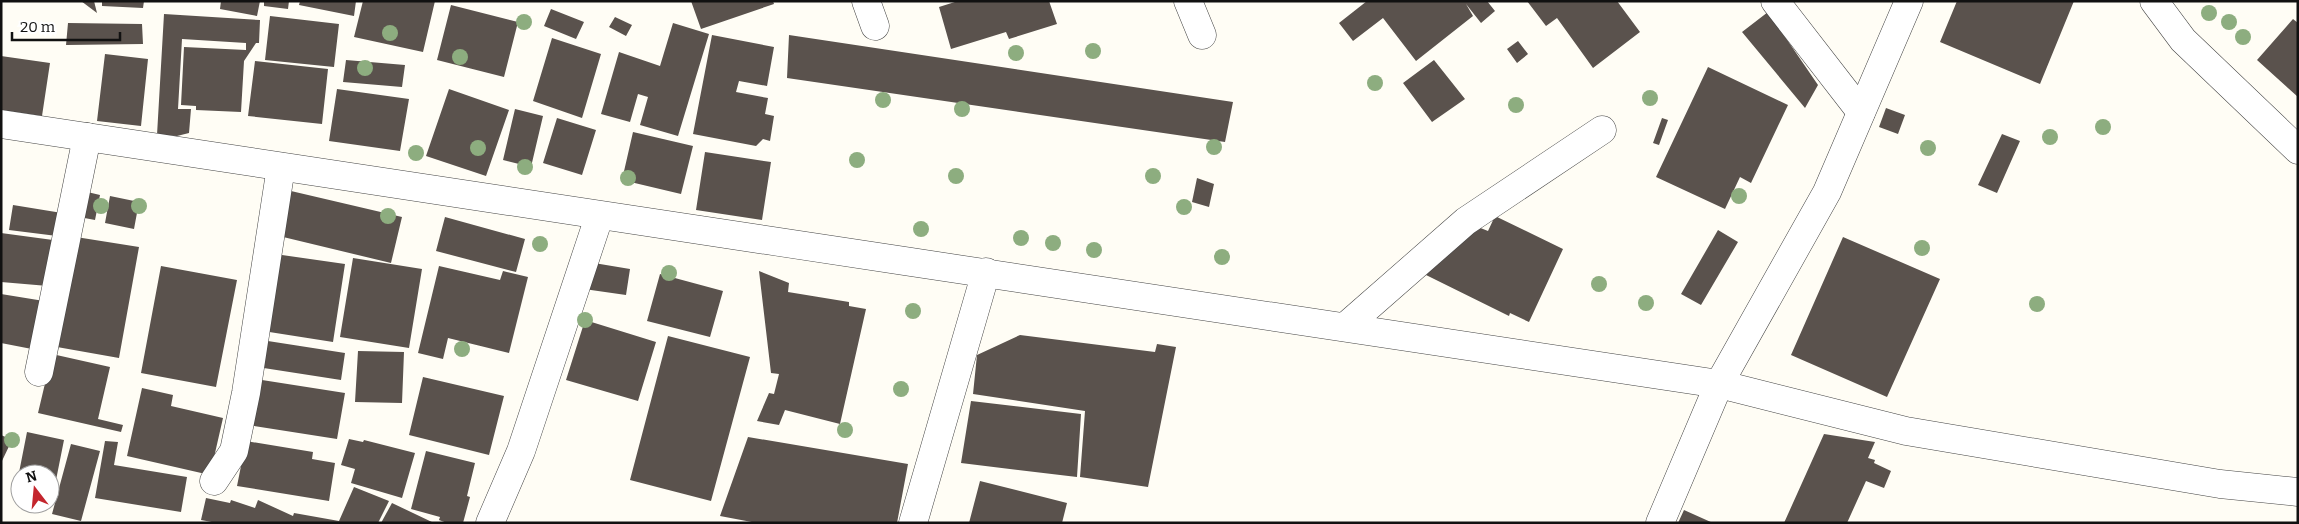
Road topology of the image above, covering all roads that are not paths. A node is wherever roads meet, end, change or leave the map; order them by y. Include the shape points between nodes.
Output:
1 (866, 1) edge
2 (1188, 1) edge
3 (1775, 1) edge
4 (1909, 1) edge
5 (2154, 1) edge
6 (875, 26) dead end
7 (1202, 35) dead end
8 (1861, 112) junction
9 (1, 124) edge
10 (1602, 130) dead end
11 (87, 137) junction
12 (2298, 150) edge
13 (281, 167) junction
14 (599, 217) junction
15 (986, 272) junction
16 (1345, 328) junction
17 (39, 372) dead end
18 (1719, 384) junction
19 (214, 481) dead end
20 (2298, 492) edge
21 (490, 523) edge
22 (913, 523) edge
23 (1660, 523) edge

1 - 6 street
2 - 7 street
3 - 8 street
4 - 8 street
5 - 12 street via 2182,40
8 - 18 street via 1827,192
9 - 11 street
10 - 16 street via 1466,221
11 - 13 street
11 - 17 street
13 - 14 street
13 - 19 street via 234,451
14 - 15 street
14 - 21 street via 521,451
15 - 16 street
15 - 22 street
16 - 18 street
18 - 20 street via 1906,431 2220,484
18 - 23 street

